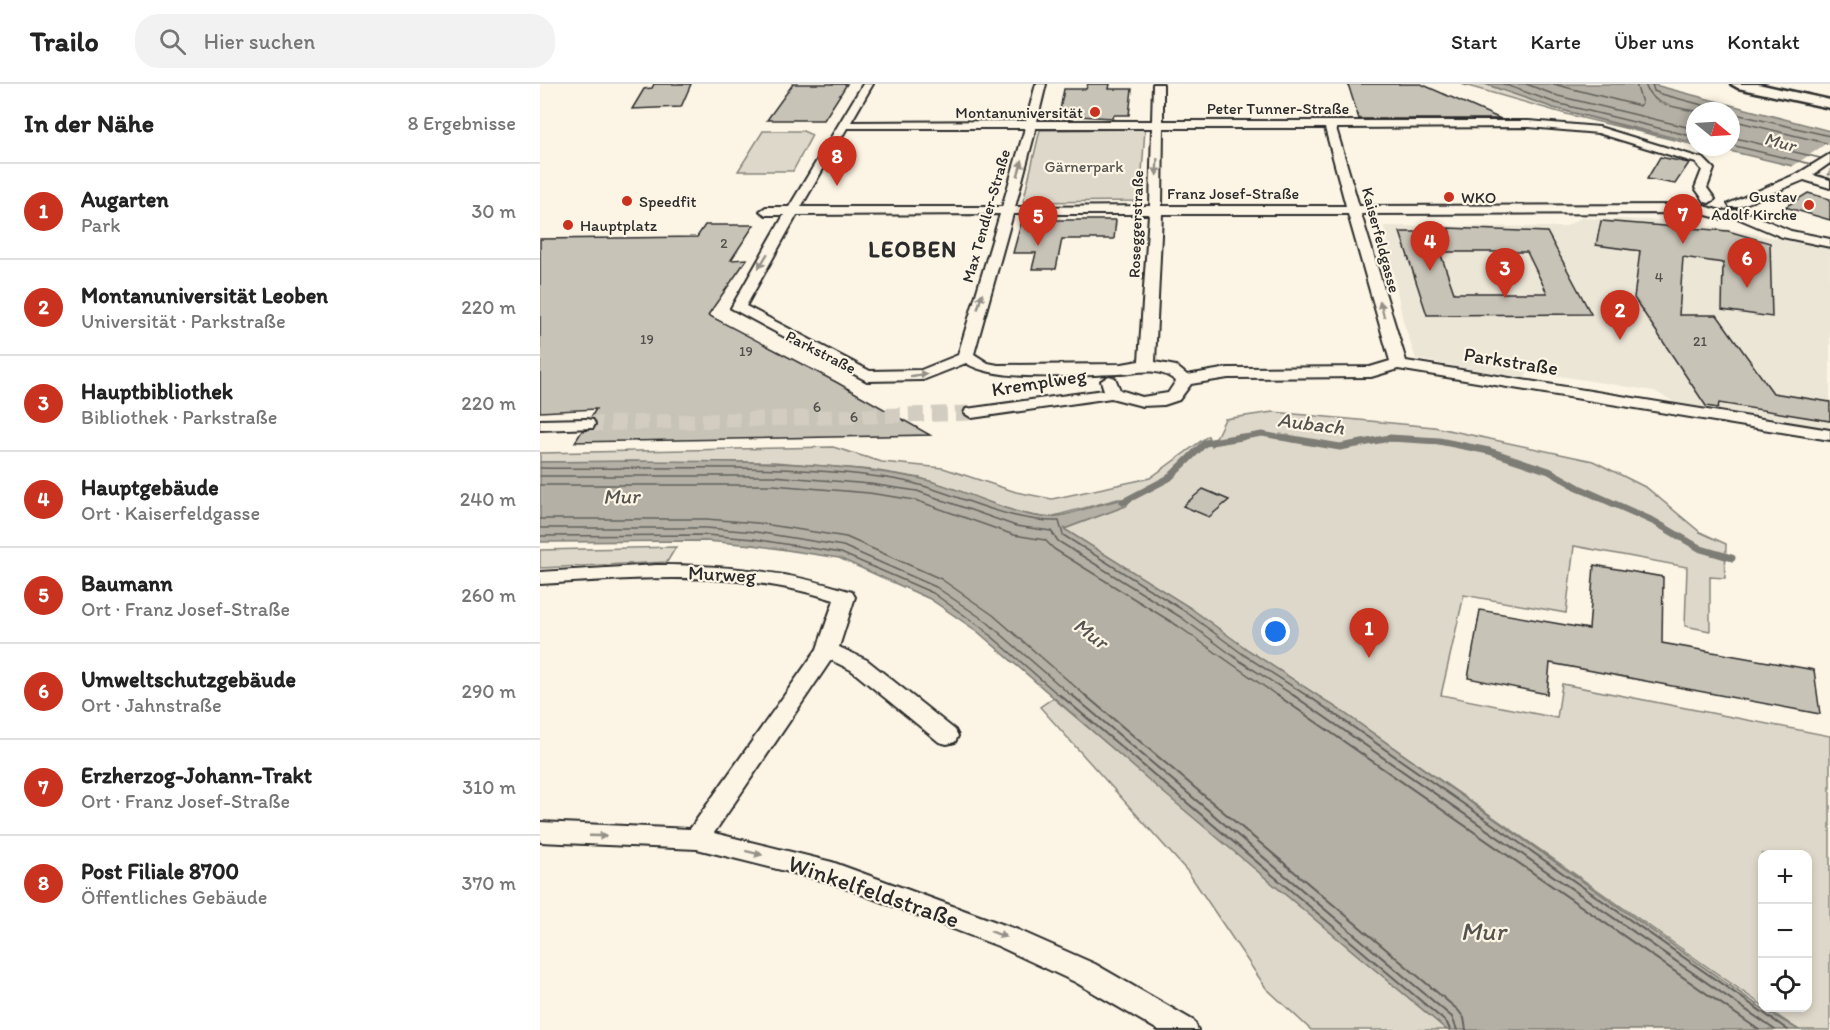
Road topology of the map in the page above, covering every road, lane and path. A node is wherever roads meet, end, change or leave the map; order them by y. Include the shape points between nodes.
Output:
1 (868, 84) edge
2 (1041, 84) edge
3 (1158, 84) edge
4 (1738, 84) edge
5 (1830, 104) edge
6 (1158, 124) junction
7 (844, 125) junction
8 (1032, 125) junction
9 (1330, 125) junction
10 (1830, 158) edge
11 (1805, 174) junction
12 (1830, 184) edge
13 (1704, 204) junction
14 (1735, 208) junction
15 (1006, 210) junction
16 (1156, 210) junction
17 (1355, 210) junction
18 (766, 211) dead end
19 (793, 211) junction
20 (1830, 243) edge
21 (967, 357) junction
22 (1397, 364) junction
23 (1147, 365) junction
24 (1122, 369) junction
25 (1184, 380) junction
26 (1113, 393) junction
27 (972, 413) tunnel mouth
28 (586, 424) tunnel mouth
29 (540, 425) edge
30 (1830, 435) edge
31 (540, 578) edge
32 (828, 650) junction
33 (947, 735) dead end
34 (540, 832) edge
35 (697, 839) junction
36 (1184, 1030) edge

1 - 7 street
2 - 8 street, Max Tendler-Straße
3 - 6 street, Roseggerstraße
4 - 5 main road
6 - 8 street, Peter Tunner-Straße
6 - 9 street, Peter Tunner-Straße
6 -> 16 street, Roseggerstraße
7 - 8 street, Peter Tunner-Straße
7 - 19 street
15 -> 8 street, Max Tendler-Straße
9 - 13 street, Peter Tunner-Straße via 1529,124 1586,128 1706,165 1708,172 1701,188
9 - 17 street, Kaiserfeldgasse
10 - 11 street
11 - 12 street
11 - 14 street
13 - 14 street, Franz Josef-Straße via 1721,215
13 - 17 street, Franz Josef-Straße
14 - 20 street via 1787,234
15 - 16 street, Franz Josef-Straße
15 - 19 street, Franz Josef-Straße
21 -> 15 street, Max Tendler-Straße via 965,352
16 - 17 street, Franz Josef-Straße
16 - 23 street, Roseggerstraße
22 -> 17 street, Kaiserfeldgasse via 1399,358
18 - 19 street, Franz Josef-Straße
19 -> 21 street, Parkstraße via 738,308 867,376 924,375
21 - 24 street via 983,367 998,370
22 - 25 street, Parkstraße via 1371,372 1228,373
22 - 30 street, Parkstraße
23 - 24 street
23 - 25 street via 1170,369
24 - 26 street via 1109,381
25 - 26 street via 1174,396 1150,403 1127,400
26 - 27 street, Kremplweg
28 - 29 street
31 - 32 street, Murweg via 716,571 811,584 845,597
32 - 33 street via 859,665
32 - 35 street, Murweg
34 -> 35 street, Winkelfeldstraße
35 -> 36 street, Winkelfeldstraße via 832,872 997,934 1084,974

